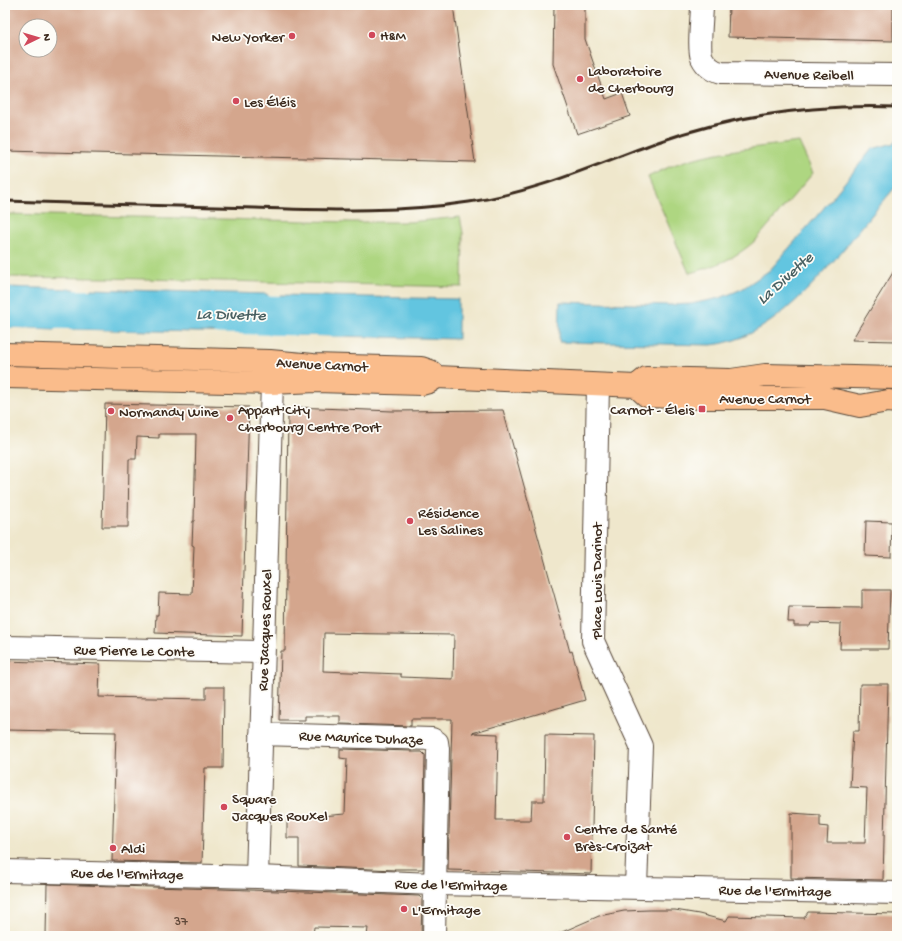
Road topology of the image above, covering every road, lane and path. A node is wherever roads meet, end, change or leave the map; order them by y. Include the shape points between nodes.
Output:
1 (702, 5) edge
2 (897, 75) edge
3 (5, 354) edge
4 (5, 377) edge
5 (437, 377) junction
6 (897, 378) edge
7 (272, 384) junction
8 (598, 385) junction
9 (636, 386) junction
10 (897, 402) edge
11 (5, 647) edge
12 (263, 652) junction
13 (261, 734) junction
14 (5, 871) edge
15 (257, 877) junction
16 (434, 884) junction
17 (636, 887) junction
18 (897, 892) edge
19 (434, 936) edge

1 - 2 street, Avenue Reibell via 702,57 712,70 721,73
3 - 5 main road, Avenue Carnot via 421,368
4 - 7 main road
5 - 7 main road via 422,384 316,381
5 - 8 main road, Avenue Carnot
6 - 9 main road, Avenue Carnot via 765,375 732,380 646,378
7 - 12 street, Rue Jacques Rouxel
8 - 9 main road, Avenue Carnot
8 - 17 street, Place Louis Darinot via 593,641 641,746
9 - 10 main road, Avenue Carnot via 647,396 825,398 860,406
11 - 12 street, Rue Pierre Le Conte
12 - 13 street, Rue Jacques Rouxel
13 - 15 street, Rue Jacques Rouxel
13 - 16 street, Rue Maurice Duhaze via 432,739 437,742
14 - 15 street, Rue de l'Ermitage
15 - 16 street, Rue de l'Ermitage
16 - 17 street, Rue de l'Ermitage
16 - 19 street
17 - 18 street, Rue de l'Ermitage

